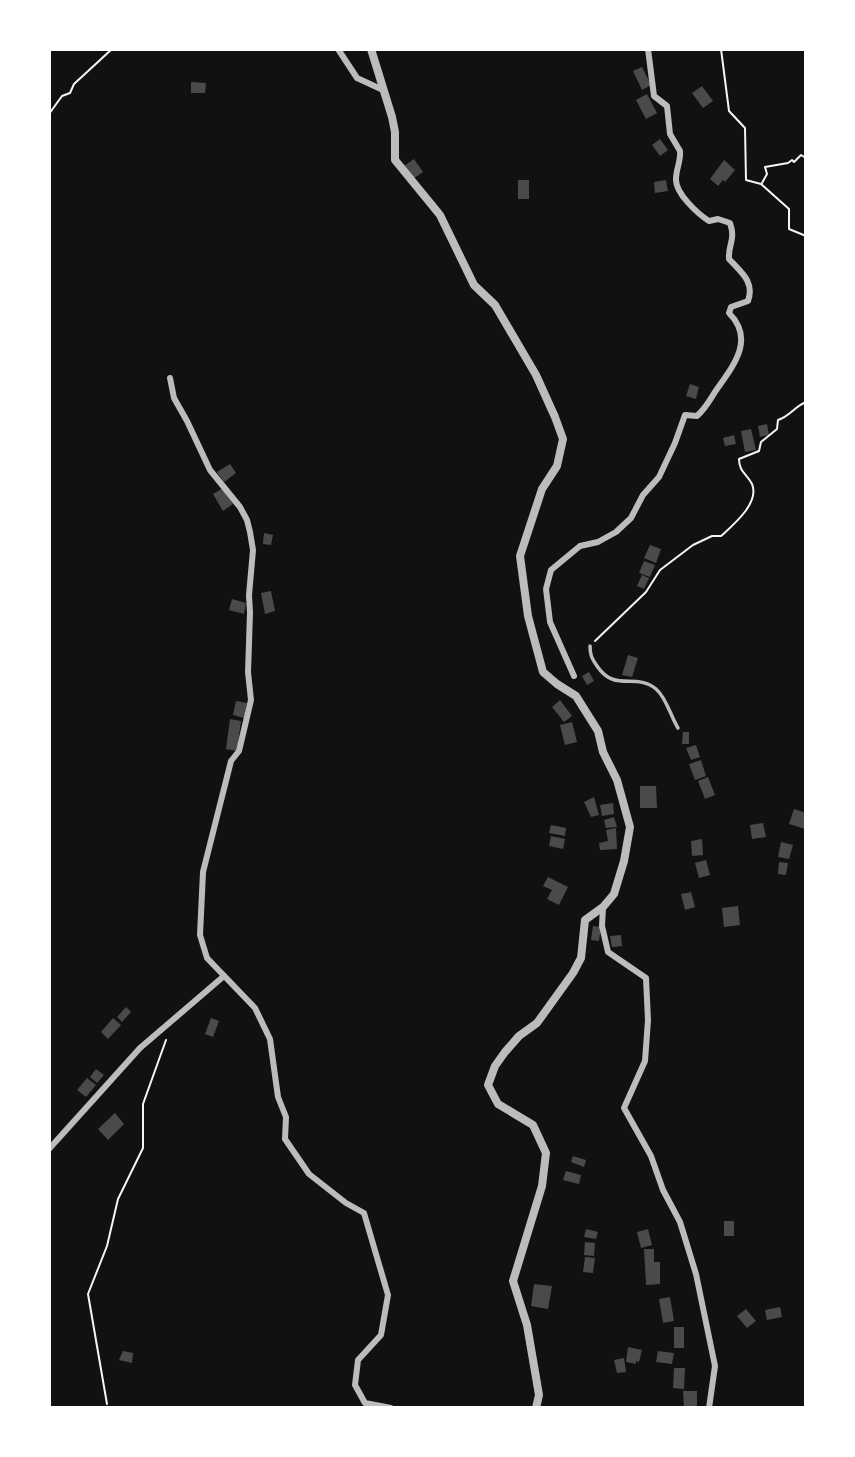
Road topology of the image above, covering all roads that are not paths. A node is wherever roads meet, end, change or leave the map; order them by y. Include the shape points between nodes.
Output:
1 (338, 49) edge
2 (371, 49) edge
3 (648, 49) edge
4 (383, 90) junction
5 (170, 378) dead end
6 (590, 646) road end
7 (574, 676) dead end
8 (678, 728) dead end
9 (603, 908) junction
10 (224, 976) junction
11 (49, 1149) edge
12 (391, 1408) edge
13 (536, 1408) edge
14 (709, 1408) edge

1 - 4 street via 357,78
2 - 4 street
3 - 7 street via 654,96 667,106 670,134 680,151 677,188 701,216 730,223 734,240 729,259 745,275 750,295 729,313 738,322 741,349 708,406 697,416 685,415 659,477 631,518 598,542 580,546 551,570 546,589 550,622
4 - 9 street via 395,132 395,160 440,215 474,285 495,305 536,375 563,439 557,466 542,489 520,556 528,616 543,672 576,696 588,713 617,780 630,827 614,894
5 - 10 street via 174,398 210,470 247,520 253,550 248,595 251,700 239,751 230,761 203,872 200,935 207,958
6 - 8 lane via 590,656 604,676 655,688
9 - 13 street via 585,920 581,958 573,973 537,1023 505,1052 488,1086 498,1104 533,1125 546,1153 542,1186 513,1281 527,1325 539,1395
9 - 14 street via 608,952 646,978 645,1060 624,1108 652,1156 696,1274 715,1366
10 - 11 street via 140,1048
10 - 12 street via 255,1008 270,1039 278,1097 286,1117 285,1139 309,1174 364,1213 388,1294 381,1335 358,1360 355,1385 365,1403

